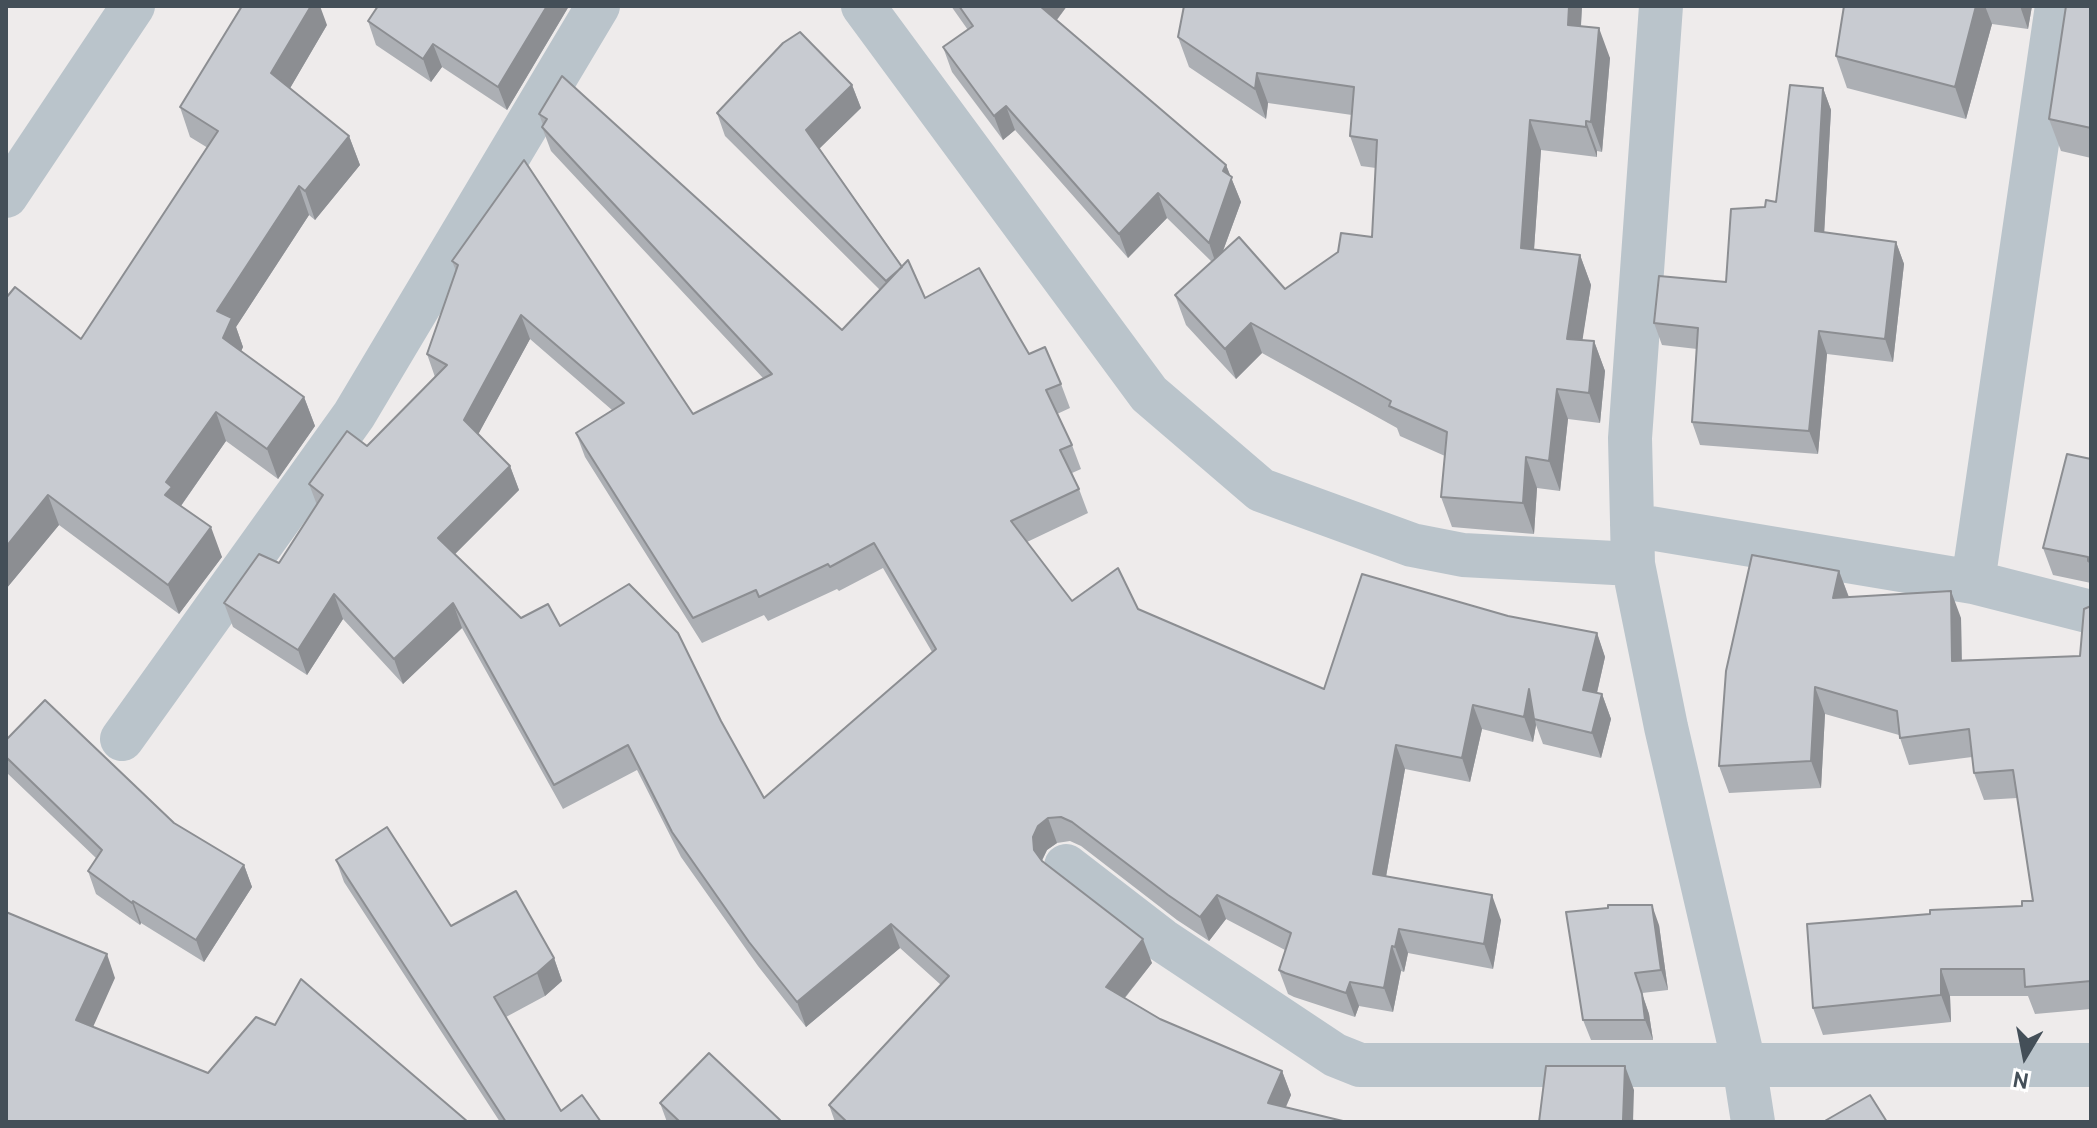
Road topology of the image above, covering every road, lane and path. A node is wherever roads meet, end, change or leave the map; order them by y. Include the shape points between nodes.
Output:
1 (133, 6) edge
2 (598, 6) edge
3 (863, 6) edge
4 (1661, 6) edge
5 (2057, 6) edge
6 (6, 196) edge
7 (1632, 544) junction
8 (1973, 582) junction
9 (2091, 612) edge
10 (122, 739) dead end
11 (1066, 866) dead end
12 (1744, 1064) junction
13 (2091, 1065) edge
14 (1753, 1122) edge

1 - 6 street
2 - 10 street via 354,415
3 - 7 street via 1149,394 1261,490 1425,548 1463,555
4 - 7 street via 1630,438
5 - 8 street
7 - 8 street
7 - 12 street via 1666,727
8 - 9 street
11 - 12 street via 1174,948 1335,1055 1360,1065
12 - 13 street
12 - 14 street

